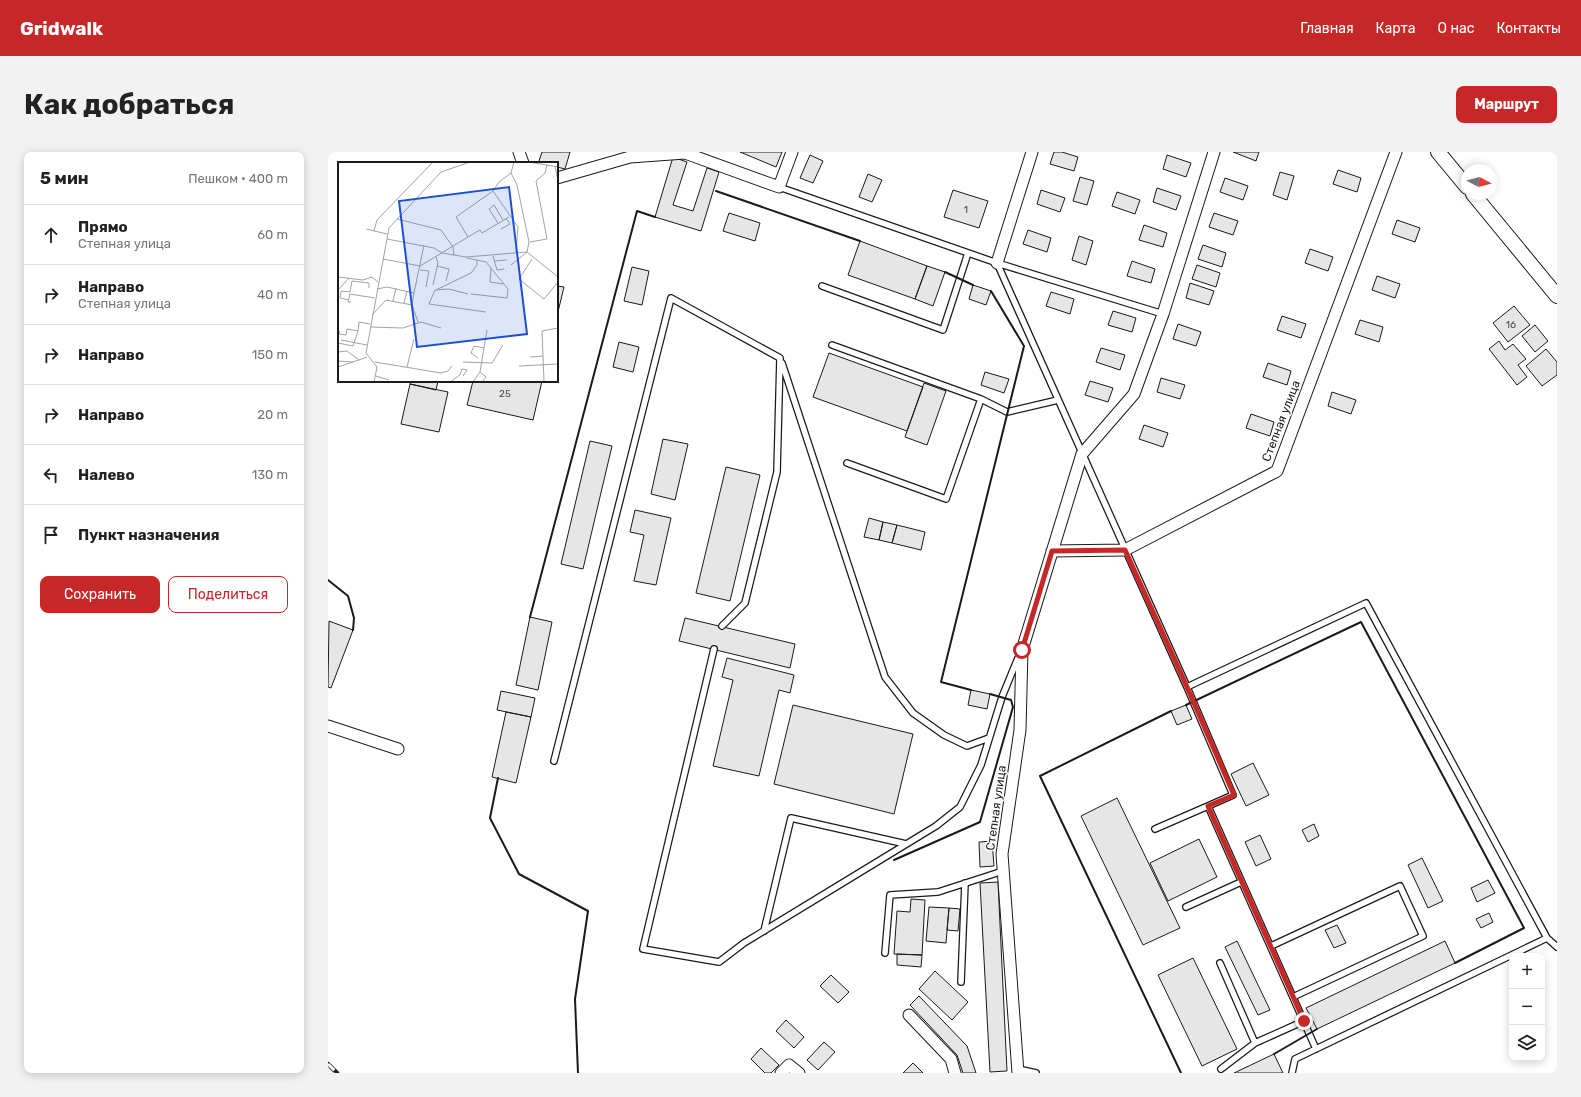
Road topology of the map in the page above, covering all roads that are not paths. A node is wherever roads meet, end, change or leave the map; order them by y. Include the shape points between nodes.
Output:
1 (519, 152) edge
2 (792, 152) edge
3 (1032, 152) edge
4 (1214, 152) edge
5 (1396, 152) edge
6 (1438, 152) edge
7 (685, 153) edge
8 (523, 162) edge
9 (558, 178) edge
10 (1461, 180) edge
11 (779, 187) junction
12 (1478, 200) edge
13 (968, 253) junction
14 (997, 263) junction
15 (822, 286) dead end
16 (1557, 296) edge
17 (1163, 314) junction
18 (832, 345) dead end
19 (780, 358) junction
20 (981, 399) junction
21 (1058, 400) junction
22 (1082, 454) junction
23 (847, 463) dead end
24 (1125, 550) junction
25 (1052, 551) junction
26 (722, 626) dead end
27 (714, 649) dead end
28 (1022, 650) junction
29 (1187, 687) junction
30 (328, 726) edge
31 (989, 738) junction
32 (398, 749) dead end
33 (554, 761) dead end
34 (1208, 806) junction
35 (1155, 829) dead end
36 (906, 844) junction
37 (1003, 871) junction
38 (1242, 882) junction
39 (965, 883) junction
40 (1186, 907) dead end
41 (764, 931) junction
42 (1547, 938) junction
43 (1271, 946) junction
44 (1557, 947) edge
45 (885, 954) dead end
46 (1220, 963) dead end
47 (961, 982) dead end
48 (1293, 997) junction
49 (910, 1015) dead end
50 (1304, 1021) junction
51 (1255, 1043) junction
52 (1316, 1049) junction
53 (1221, 1069) dead end
54 (1018, 1071) edge
55 (781, 1073) edge
56 (799, 1073) edge
57 (955, 1073) edge
58 (1036, 1073) edge
59 (1292, 1073) edge

1 - 8 street
2 - 11 street
3 - 14 street
4 - 17 street, Степная улица
5 - 24 street, Степная улица via 1277,471
6 - 10 street
7 - 9 street via 630,157
7 - 11 street
11 - 13 lane
12 - 16 street
13 - 14 lane
13 - 15 lane via 943,330
14 - 17 lane
14 - 21 lane
17 - 22 street, Степная улица via 1134,394
18 - 20 lane
19 - 26 lane via 777,472 745,603
19 - 31 lane via 885,677 913,713 944,735 967,746
19 - 33 lane via 671,298
20 - 21 lane via 1007,412
20 - 23 lane via 946,499
21 - 22 lane
22 - 24 lane
22 - 25 street, Степная улица
24 - 25 street, Степная улица
24 - 29 lane
25 - 28 street, Степная улица
27 - 41 lane via 643,949 719,962
28 - 31 lane via 1002,697
28 - 37 street, Степная улица via 1020,730 1002,854
29 - 34 lane via 1234,795
29 - 42 lane via 1366,603
30 - 32 street
31 - 36 lane via 981,765 960,806 936,826
34 - 35 lane
34 - 38 lane
36 - 41 lane
36 - 41 lane via 791,818
37 - 39 lane
37 - 54 street, Степная улица
38 - 40 lane
38 - 43 lane
39 - 45 lane via 938,892 890,894
39 - 47 lane
42 - 44 lane
42 - 52 lane
43 - 48 lane
43 - 48 lane via 1400,886 1423,936
46 - 51 lane
48 - 50 lane
49 - 57 street via 951,1059
50 - 51 lane
50 - 52 lane
51 - 53 lane
52 - 59 lane via 1295,1059
54 - 58 lane
55 - 56 street via 789,1065

